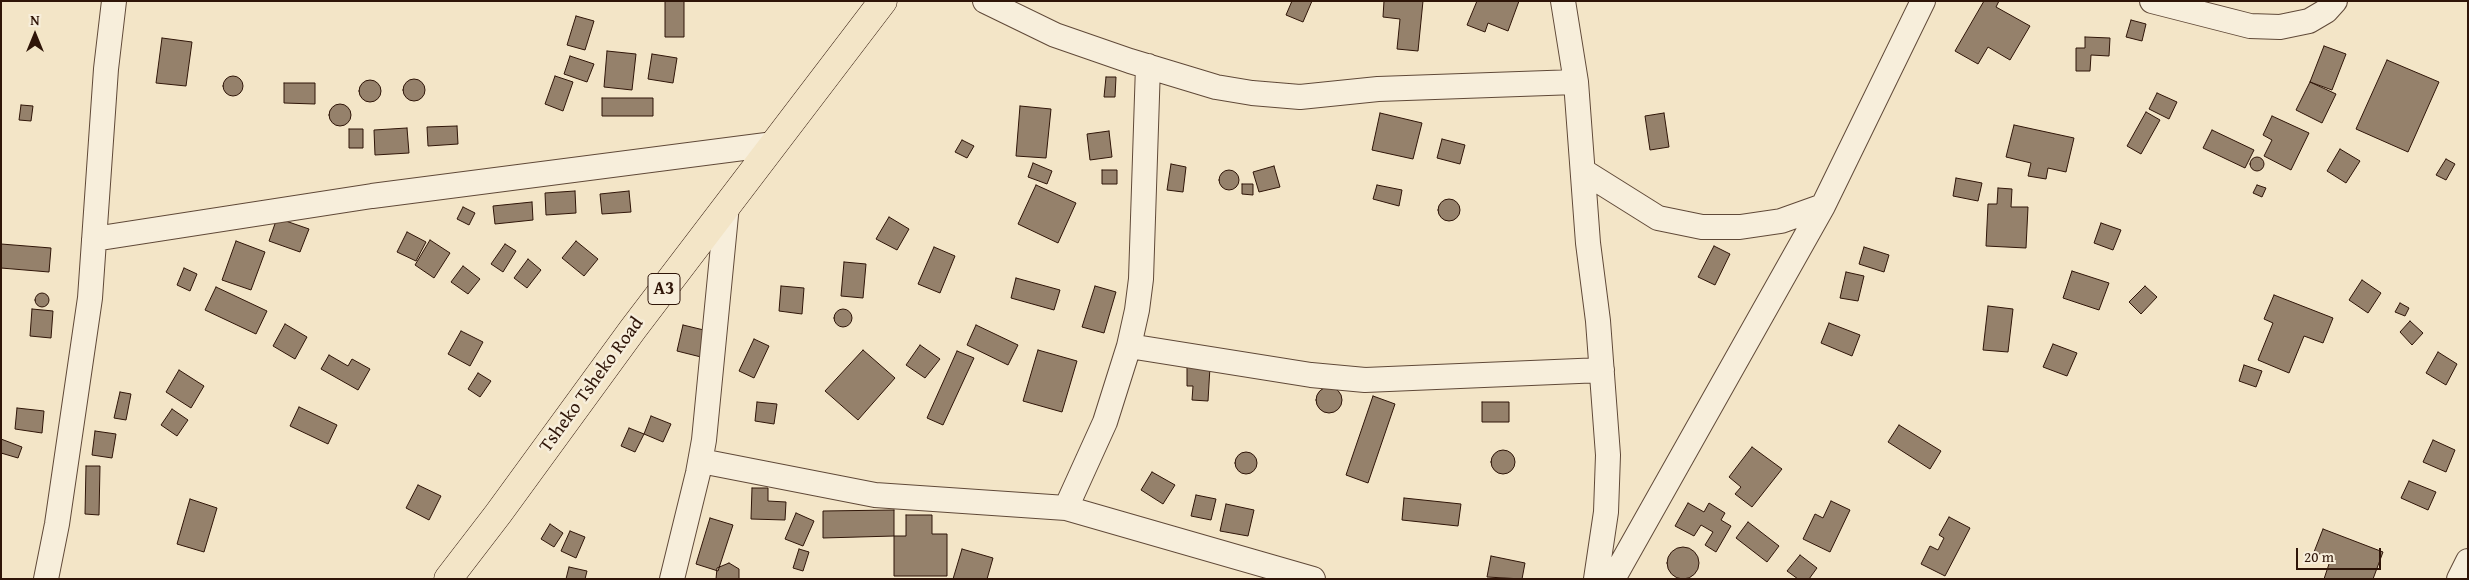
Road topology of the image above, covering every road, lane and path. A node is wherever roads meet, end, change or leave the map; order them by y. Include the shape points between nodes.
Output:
1 (114, 1) edge
2 (884, 1) edge
3 (985, 1) edge
4 (1563, 1) edge
5 (1923, 1) edge
6 (2152, 1) edge
7 (2335, 1) edge
8 (1148, 66) junction
9 (1576, 82) junction
10 (774, 144) junction
11 (1583, 171) junction
12 (727, 205) junction
13 (1823, 206) junction
14 (94, 239) junction
15 (1129, 346) junction
16 (1602, 370) junction
17 (701, 461) junction
18 (1066, 508) junction
19 (2468, 561) edge
20 (1615, 577) edge
21 (46, 579) edge
22 (448, 579) edge
23 (672, 579) edge
24 (1313, 579) edge
25 (2459, 579) edge

1 - 14 street
2 - 10 highway, Tsheko Tsheko Road / A3
3 - 8 street via 1055,35
4 - 9 street
5 - 13 street
6 - 7 street via 2250,26 2280,27 2309,21
8 - 9 street via 1216,87 1300,96 1378,89
8 - 15 street via 1141,279
9 - 11 street
10 - 12 highway, Tsheko Tsheko Road / A3
10 - 14 street via 381,195
11 - 13 street via 1658,218 1702,227 1740,227 1781,221
11 - 16 street
12 - 17 street
12 - 22 highway, Tsheko Tsheko Road / A3
13 - 20 street
14 - 21 street via 90,298
15 - 16 street via 1311,375 1365,380
15 - 18 street via 1105,422
16 - 20 street via 1608,455 1606,512
17 - 18 street via 874,495
17 - 23 street
18 - 24 street
19 - 25 street

